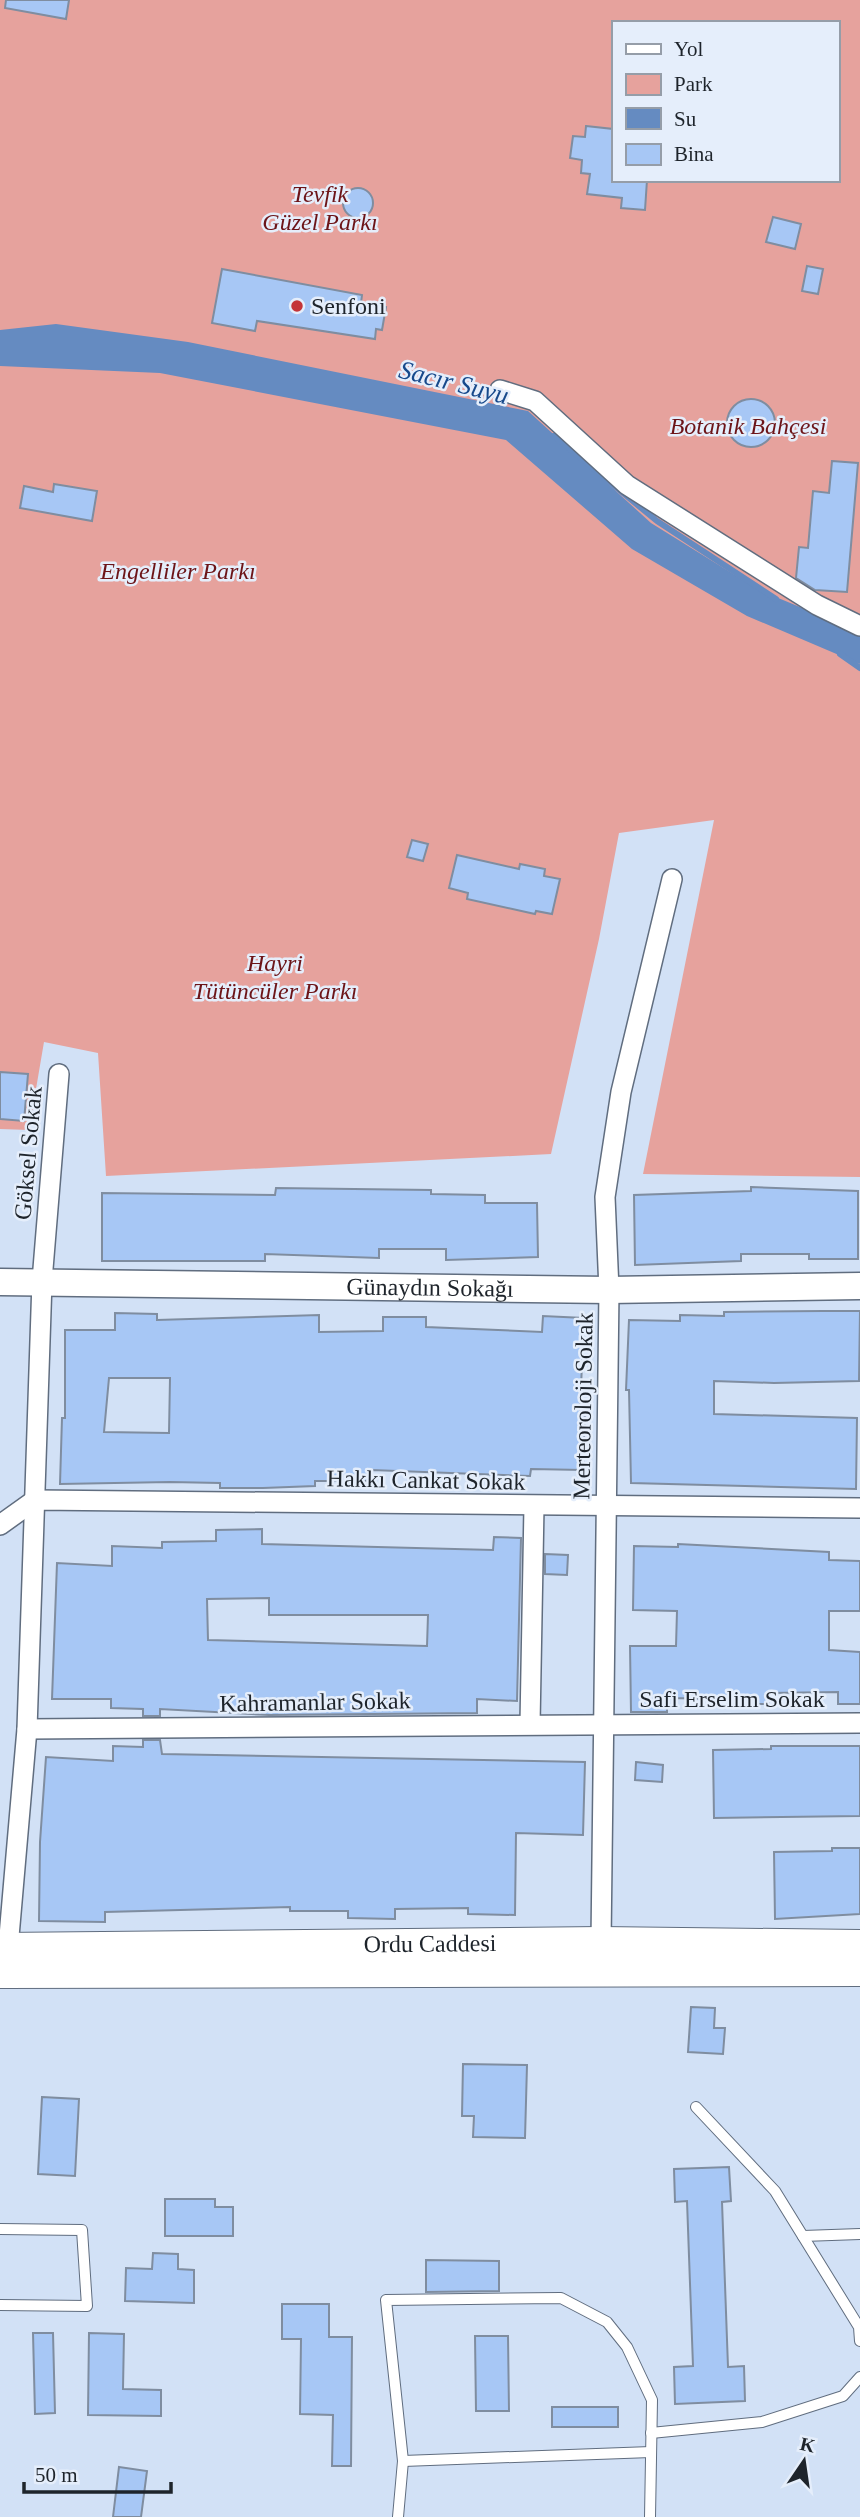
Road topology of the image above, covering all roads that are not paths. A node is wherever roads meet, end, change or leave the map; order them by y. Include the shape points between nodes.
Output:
1 (500, 390) dead end
2 (860, 626) edge
3 (672, 879) dead end
4 (59, 1074) dead end
5 (42, 1281) junction
6 (0, 1282) edge
7 (860, 1286) edge
8 (609, 1290) junction
9 (35, 1500) junction
10 (534, 1506) junction
11 (606, 1507) junction
12 (860, 1508) edge
13 (0, 1525) edge
14 (860, 1723) edge
15 (530, 1724) junction
16 (603, 1724) junction
17 (27, 1729) junction
18 (601, 1942) junction
19 (860, 1945) edge
20 (3, 1956) edge
21 (860, 1971) edge
22 (696, 2107) dead end
23 (0, 2229) edge
24 (860, 2234) edge
25 (803, 2236) junction
26 (0, 2305) edge
27 (859, 2327) edge
28 (860, 2341) edge
29 (860, 2377) edge
30 (651, 2433) junction
31 (651, 2452) junction
32 (403, 2461) junction
33 (398, 2517) edge
34 (650, 2517) edge

1 - 2 street via 536,401 627,485 817,606
3 - 8 street, Merteoroloji Sokak via 619,1105 605,1197
4 - 5 street, Göksel Sokak
5 - 6 street, Günaydın Sokağı
5 - 8 street, Günaydın Sokağı
5 - 9 street, Göksel Sokak
7 - 8 street, Günaydın Sokağı
8 - 11 street, Merteoroloji Sokak
9 - 10 street, Hakkı Cankat Sokak
9 - 13 street
9 - 17 street, Göksel Sokak
10 - 11 street, Hakkı Cankat Sokak
10 - 15 street
11 - 12 street, Hakkı Cankat Sokak
11 - 16 street, Merteoroloji Sokak
14 - 16 street, Safi Erselim Sokak
15 - 16 street, Kahramanlar Sokak
15 - 17 street, Kahramanlar Sokak
16 - 18 street, Merteoroloji Sokak
17 - 20 street, Göksel Sokak
18 - 19 main road, Ordu Caddesi
18 - 20 main road, Ordu Caddesi
20 - 21 main road, Ordu Caddesi
22 - 25 lane via 775,2192
23 - 26 lane via 82,2230 86,2306
24 - 25 lane
25 - 27 lane
27 - 28 lane
29 - 30 lane via 843,2396 762,2422
30 - 31 lane
30 - 32 lane via 652,2400 626,2347 607,2322 573,2304 561,2298 386,2300
31 - 32 lane
31 - 34 lane
32 - 33 lane

